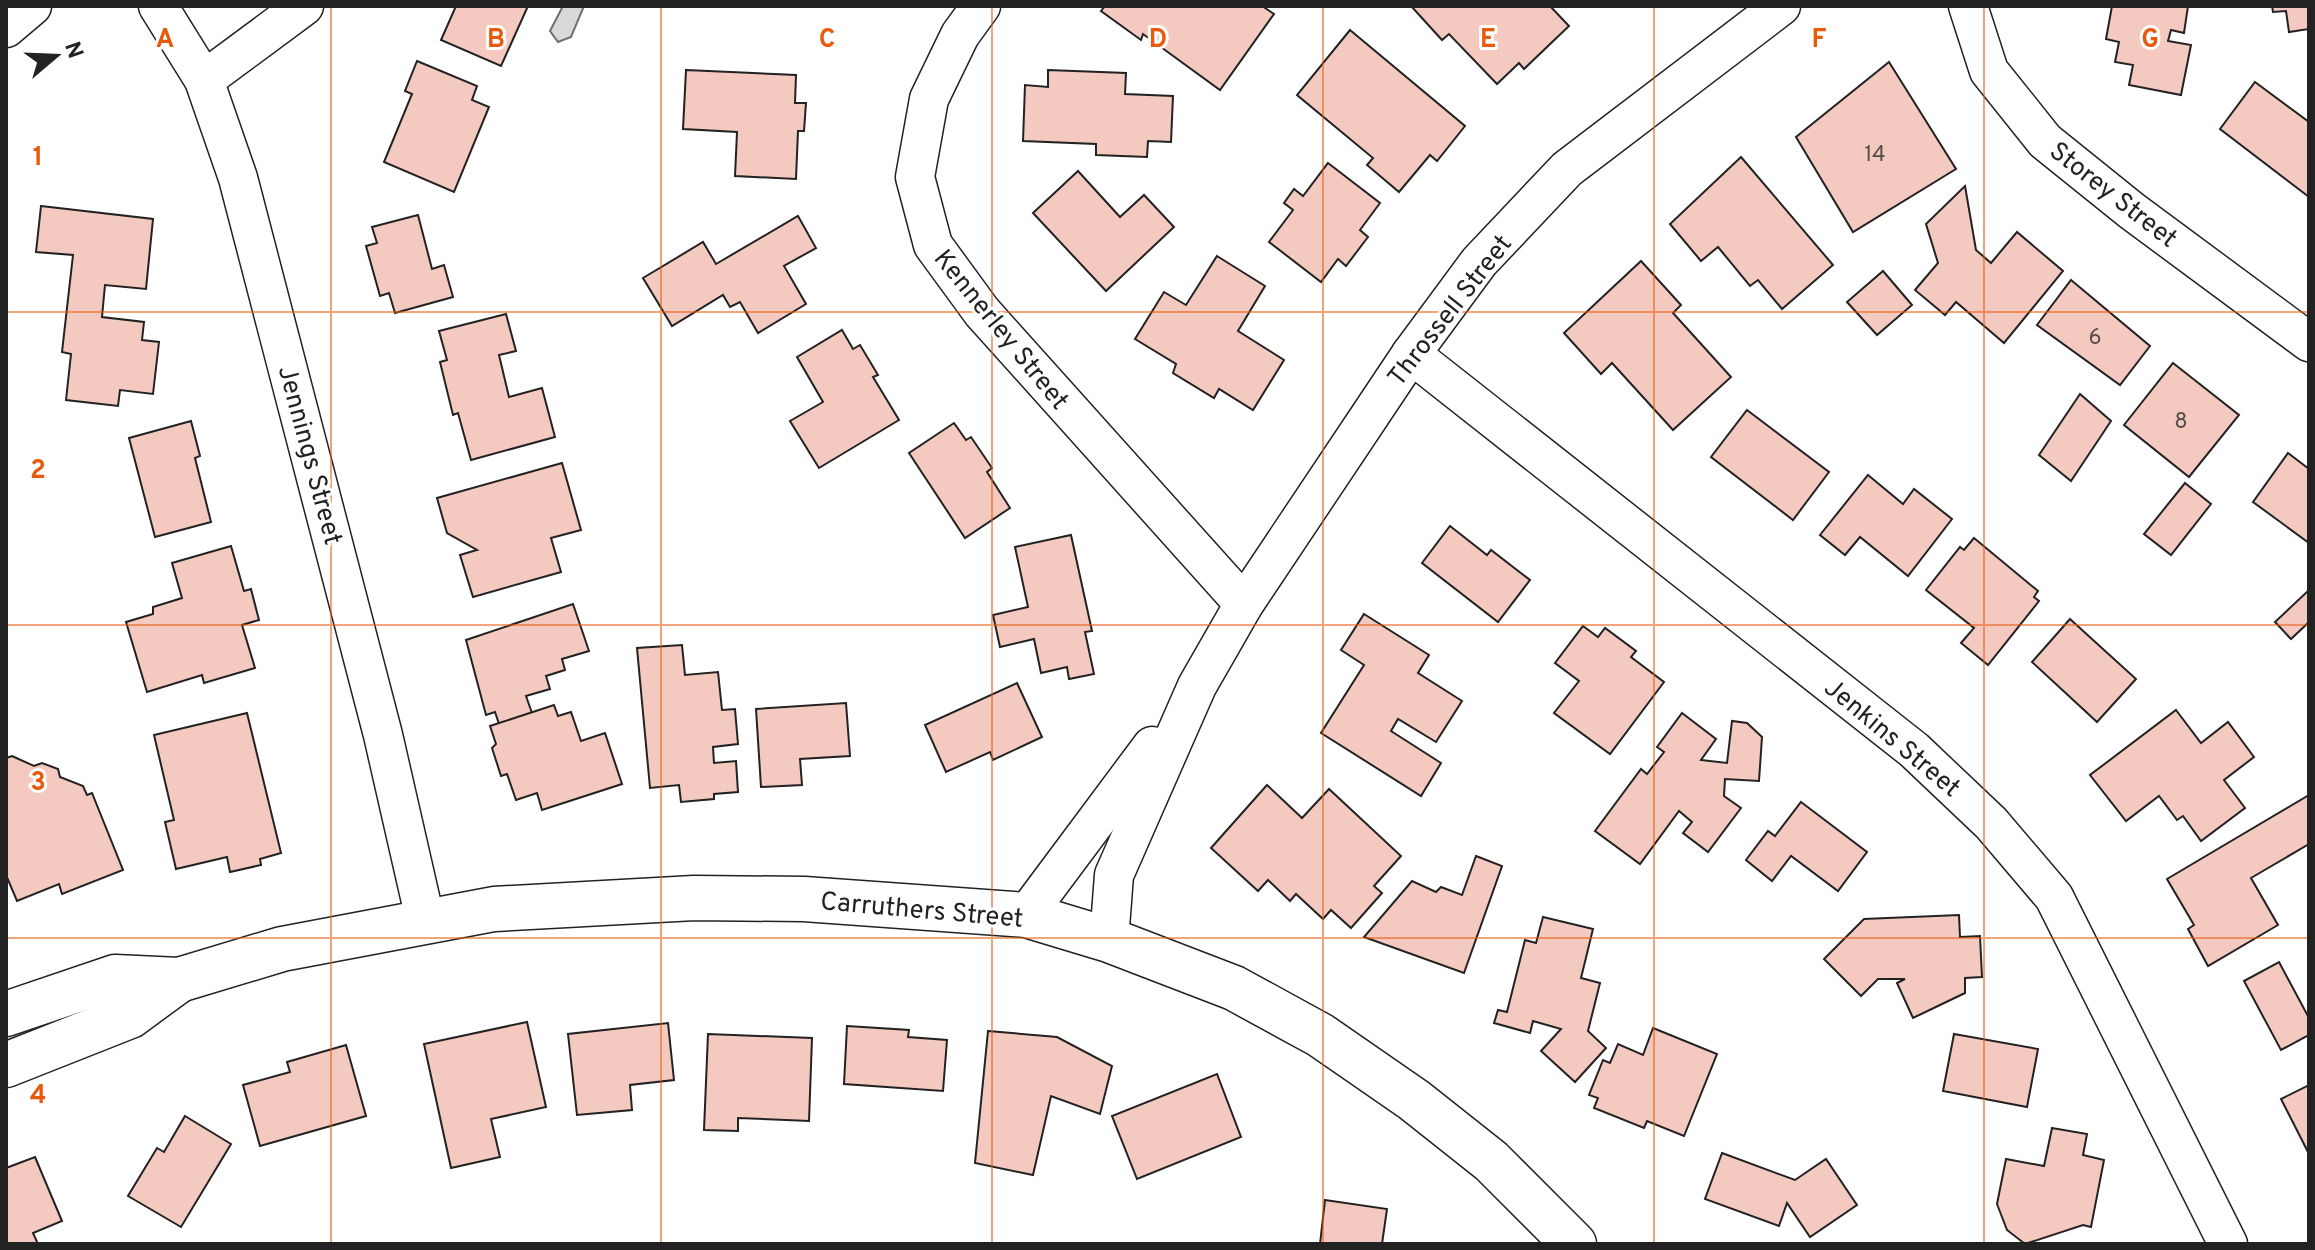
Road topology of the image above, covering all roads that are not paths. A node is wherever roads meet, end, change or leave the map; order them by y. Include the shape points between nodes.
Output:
1 (32, 6) edge
2 (158, 6) edge
3 (304, 6) edge
4 (981, 6) edge
5 (1781, 6) edge
6 (1968, 6) edge
7 (6, 28) edge
8 (204, 80) junction
9 (2309, 342) edge
10 (1411, 354) junction
11 (1244, 604) junction
12 (1197, 686) junction
13 (1026, 915) junction
14 (425, 919) junction
15 (1109, 940) junction
16 (179, 980) junction
17 (6, 1014) edge
18 (6, 1065) edge
19 (1568, 1242) edge
20 (2228, 1244) edge

1 - 7 street
2 - 8 street, Jennings Street
3 - 8 street
4 - 11 street, Kennerley Street via 960,35 929,99 915,177 933,245 982,312
5 - 10 street, Throssell Street via 1567,169 1479,262
6 - 9 street, Storey Street via 1989,71 2045,141
8 - 14 street, Jennings Street via 246,208 400,802
10 - 11 street, Throssell Street
10 - 20 street, Jenkins Street via 1914,750 1991,823 2054,897
11 - 12 street, Throssell Street
12 - 13 street, Throssell Street
12 - 15 street, Throssell Street via 1114,875
13 - 14 main road, Carruthers Street via 887,903 694,898 494,909
13 - 15 main road, Carruthers Street
14 - 16 main road, Carruthers Street via 282,949
15 - 19 main road, Carruthers Street via 1234,988 1320,1035 1491,1161
16 - 17 main road, Carruthers Street via 115,977
16 - 18 main road, Carruthers Street via 130,1016

